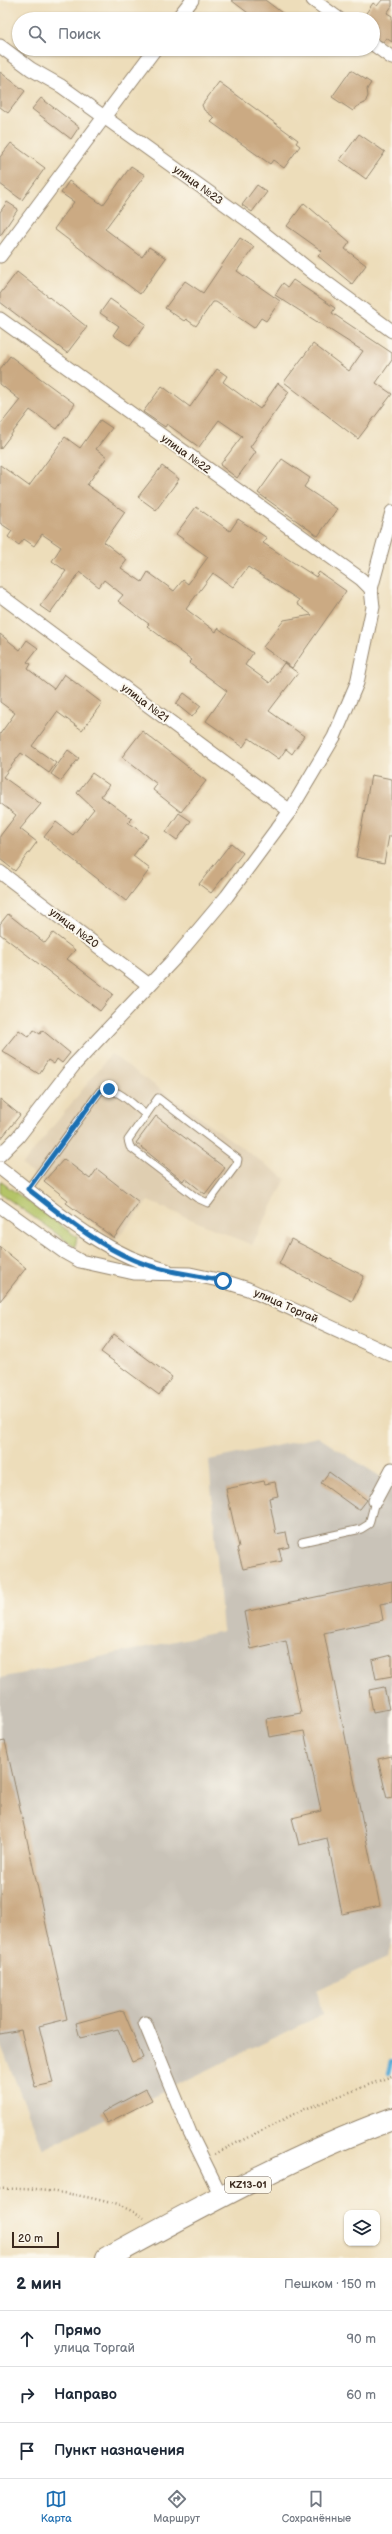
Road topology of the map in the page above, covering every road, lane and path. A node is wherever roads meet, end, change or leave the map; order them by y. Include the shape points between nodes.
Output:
1 (192, 0) edge
2 (313, 0) edge
3 (183, 12) edge
4 (329, 12) edge
5 (0, 46) edge
6 (380, 49) edge
7 (12, 54) edge
8 (15, 56) edge
9 (150, 56) edge
10 (392, 58) edge
11 (103, 117) junction
12 (0, 256) edge
13 (0, 319) edge
14 (392, 331) edge
15 (392, 512) edge
16 (371, 589) junction
17 (0, 595) edge
18 (290, 811) junction
19 (0, 872) edge
20 (148, 985) junction
21 (146, 1115) junction
22 (0, 1155) edge
23 (0, 1168) edge
24 (28, 1189) junction
25 (0, 1206) edge
26 (176, 1273) junction
27 (392, 1355) edge
28 (392, 1468) edge
29 (375, 1501) joint
30 (302, 1542) dead end
31 (145, 2023) dead end
32 (392, 2076) edge
33 (392, 2119) edge
34 (203, 2160) junction
35 (0, 2189) edge
36 (222, 2198) junction
37 (160, 2229) junction
38 (107, 2258) edge

1 - 3 street
2 - 4 street
5 - 7 street, улица №23
6 - 10 street
8 - 11 street, улица №23
9 - 11 street
11 - 12 street
11 - 14 street, улица №23 via 250,222
13 - 16 street, улица №22 via 361,578
15 - 16 street
16 - 18 street via 373,607 357,683 334,738
17 - 18 street, улица №21
18 - 20 street via 227,896 175,958
19 - 20 street, улица №20
20 - 22 street via 74,1066 18,1137
21 - 21 lane via 158,1098 238,1159 208,1203 197,1198 130,1147 128,1140
21 - 24 lane via 115,1092 109,1089 100,1091
23 - 24 street, улица Торгай
24 - 26 street, улица Торгай via 106,1247 134,1261
25 - 26 street, улица Торгай via 80,1261 134,1273
26 - 27 street, улица Торгай via 223,1281 248,1289
28 - 29 street
29 - 30 lane via 369,1524 361,1529
31 - 34 street via 160,2064
32 - 34 path via 300,2111
33 - 36 highway, KZ13-01 via 357,2131
34 - 36 street
35 - 37 path via 56,2191 133,2210
36 - 37 highway, KZ13-01
37 - 38 highway, KZ13-01

